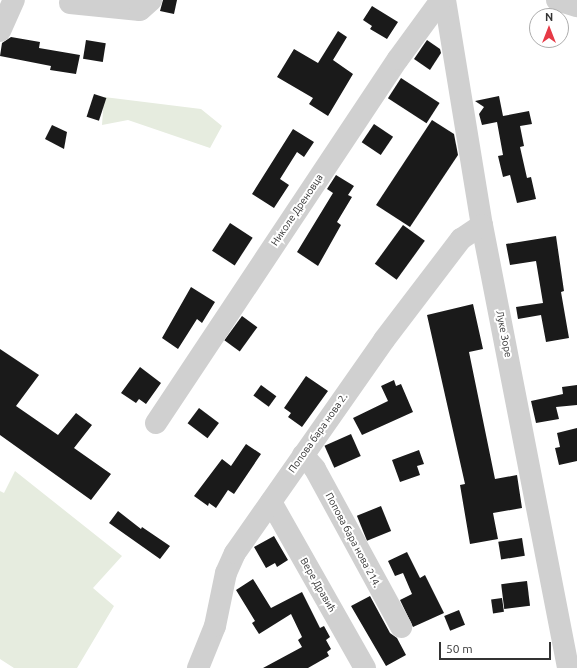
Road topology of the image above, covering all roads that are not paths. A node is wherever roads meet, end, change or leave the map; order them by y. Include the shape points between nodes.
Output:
1 (14, 0) edge
2 (151, 0) edge
3 (441, 0) edge
4 (445, 0) edge
5 (557, 0) edge
6 (70, 3) dead end
7 (577, 6) edge
8 (0, 31) edge
9 (482, 225) junction
10 (156, 423) dead end
11 (303, 455) junction
12 (271, 502) junction
13 (401, 627) dead end
14 (198, 668) edge
15 (365, 668) edge
16 (568, 668) edge

1 - 8 street
2 - 6 street via 140,10
3 - 10 street, Николе Дреновца via 398,59
4 - 9 street, Луке Зоре
5 - 7 street
9 - 11 street, Попова бара нова 2. via 461,239 384,340
9 - 16 street, Луке Зоре
11 - 12 street, Попова бара нова 2.
11 - 13 street, Попова бара нова 214. via 315,469
12 - 14 street, Попова бара нова 2. via 235,553 226,573 215,626
12 - 15 street, Вере Дравић

